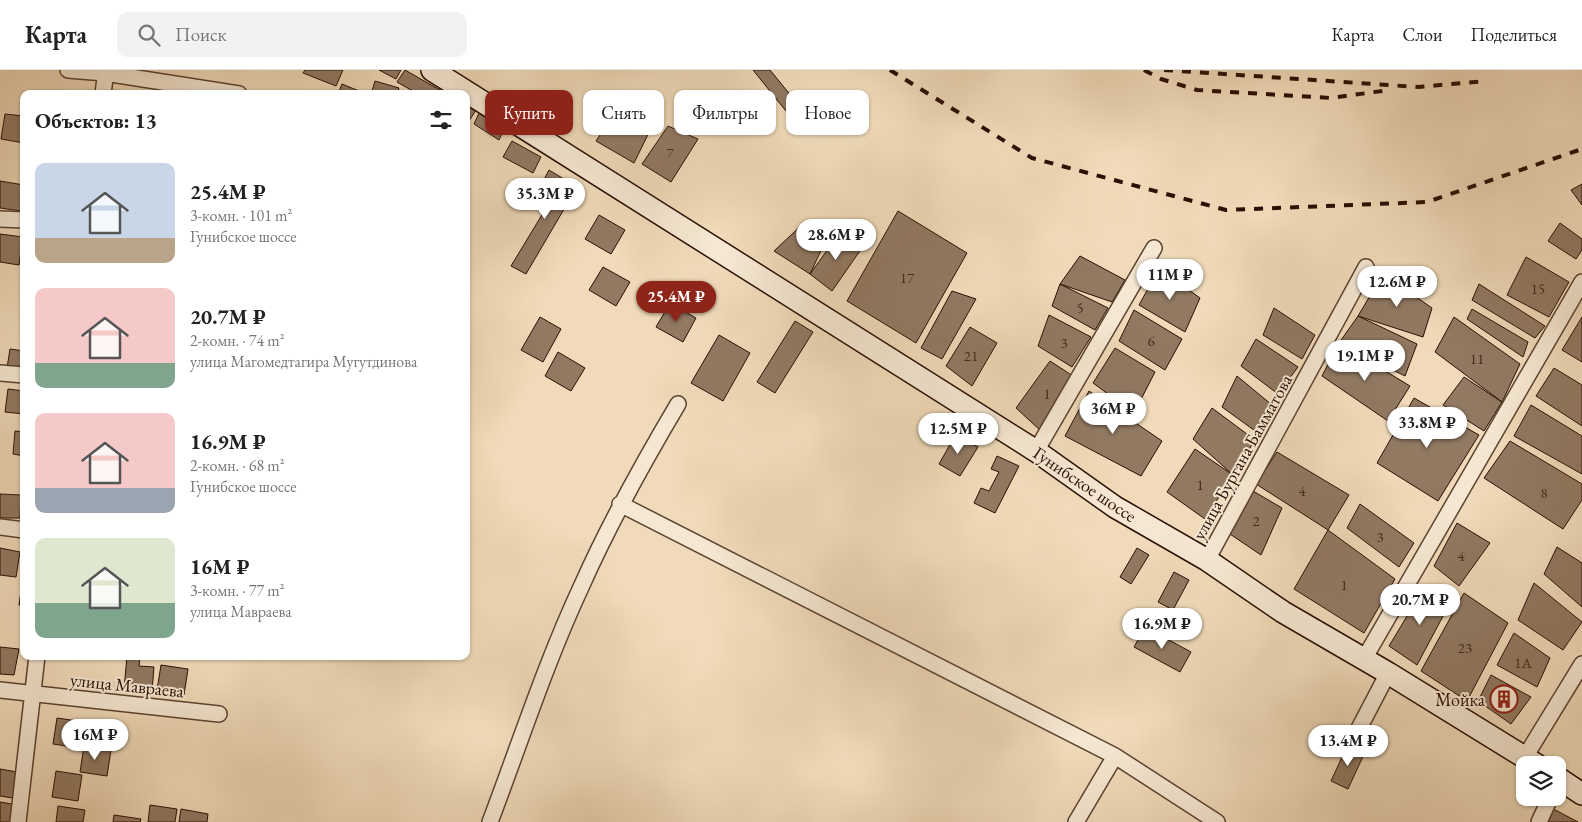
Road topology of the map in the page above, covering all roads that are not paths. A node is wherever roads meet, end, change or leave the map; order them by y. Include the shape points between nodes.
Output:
1 (68, 70) edge
2 (432, 70) edge
3 (106, 72) edge
4 (104, 90) edge
5 (215, 90) edge
6 (464, 90) edge
7 (470, 94) edge
8 (0, 219) edge
9 (20, 220) edge
10 (1154, 248) dead end
11 (1366, 267) dead end
12 (1582, 282) edge
13 (0, 373) edge
14 (20, 375) edge
15 (678, 404) dead end
16 (1036, 451) junction
17 (620, 504) junction
18 (0, 527) edge
19 (20, 530) edge
20 (1207, 560) junction
21 (1364, 659) junction
22 (37, 660) edge
23 (1582, 664) edge
24 (1388, 673) junction
25 (0, 690) edge
26 (33, 694) junction
27 (220, 714) dead end
28 (1353, 740) dead end
29 (1115, 756) junction
30 (1523, 756) edge
31 (1534, 756) edge
32 (1566, 784) edge
33 (1582, 794) edge
34 (1546, 806) edge
35 (18, 822) edge
36 (490, 822) edge
37 (1076, 822) edge
38 (1217, 822) edge
39 (1539, 822) edge

1 - 3 street
2 - 6 main road, Гунибское шоссе
3 - 4 street
3 - 5 street
7 - 16 main road, Гунибское шоссе
8 - 9 street
10 - 16 street
11 - 20 street, улица Бургана Бамматова
12 - 21 street
13 - 14 street
15 - 17 street
16 - 20 main road, Гунибское шоссе via 1115,507
17 - 29 street
17 - 36 street via 561,633
18 - 19 street
20 - 21 main road, Гунибское шоссе via 1283,612
21 - 24 main road, Гунибское шоссе
22 - 26 street
23 - 31 street
24 - 28 street
24 - 30 main road, Гунибское шоссе
25 - 26 street, улица Мавраева
26 - 27 street, улица Мавраева
26 - 35 street
29 - 37 street
29 - 38 street
32 - 33 main road
34 - 39 street

